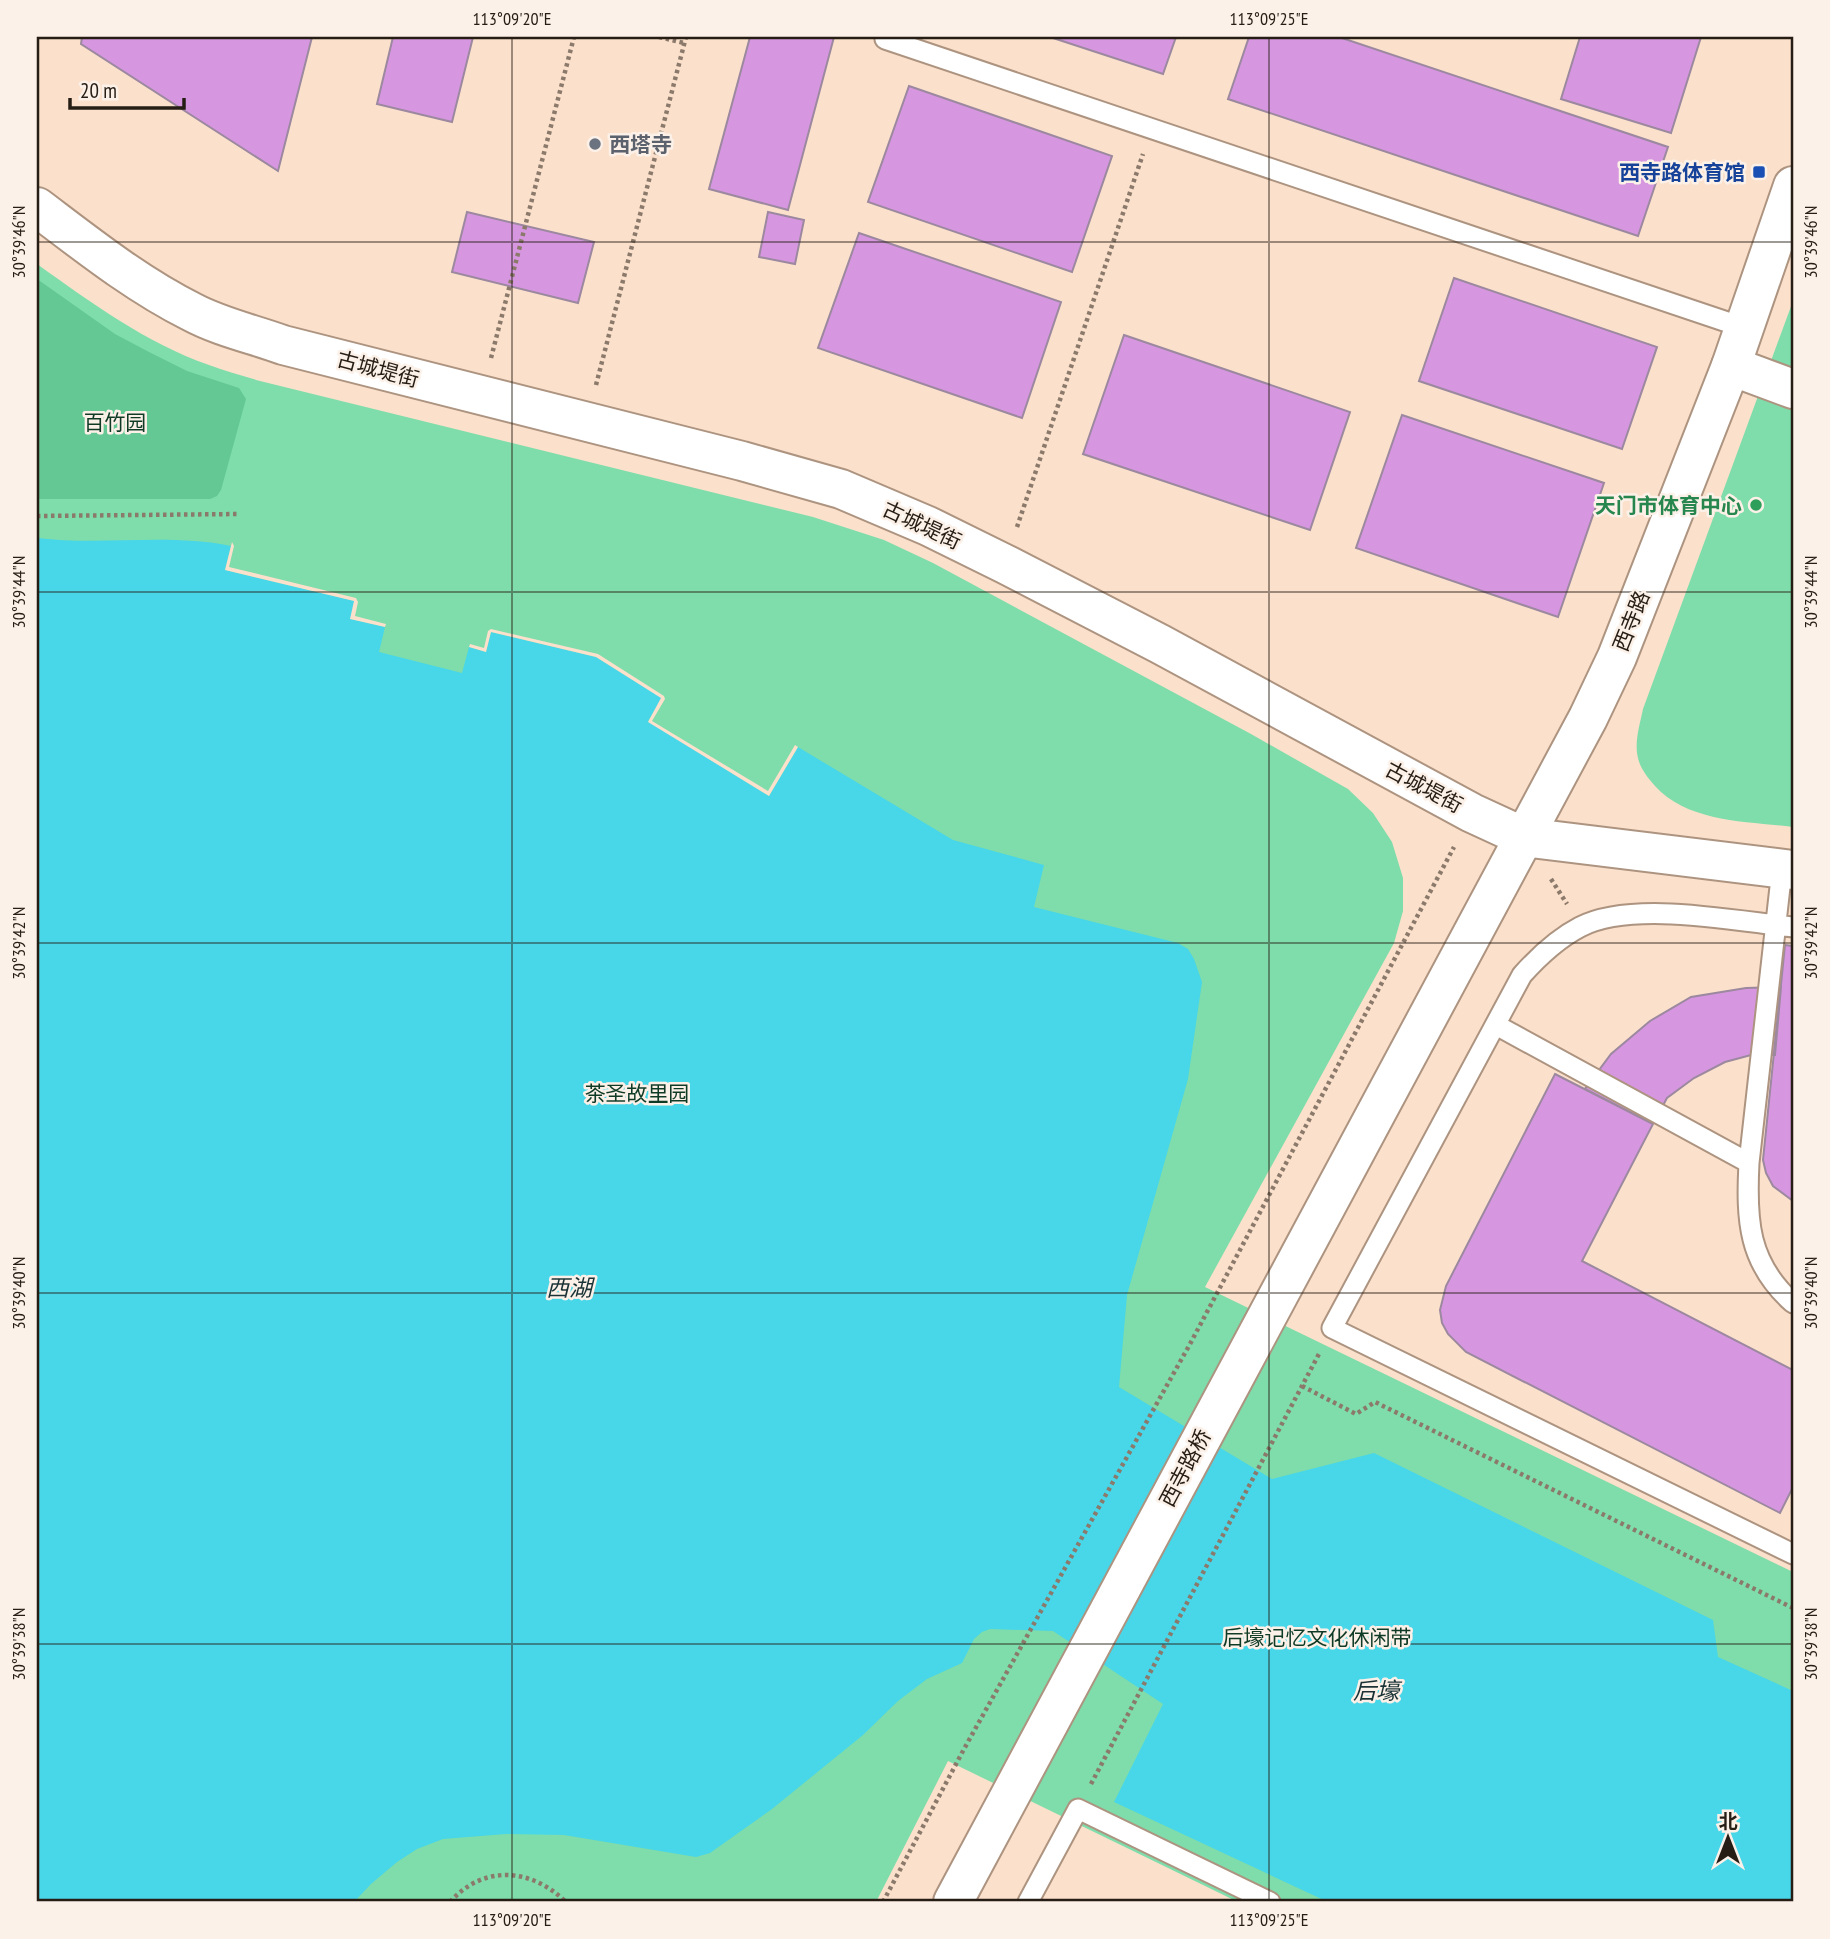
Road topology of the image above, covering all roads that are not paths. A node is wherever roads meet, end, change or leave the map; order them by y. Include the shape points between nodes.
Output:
1 (885, 39) dead end
2 (1793, 186) edge
3 (37, 207) edge
4 (1745, 328) junction
5 (1731, 366) junction
6 (1793, 389) edge
7 (1524, 837) junction
8 (1787, 869) edge
9 (1784, 927) edge
10 (1496, 1025) junction
11 (1418, 1033) joint
12 (1749, 1163) junction
13 (1793, 1303) edge
14 (1793, 1555) edge
15 (953, 1902) edge
16 (1028, 1902) edge
17 (1270, 1902) edge

1 - 4 lane
2 - 4 street, 西寺路
3 - 7 street, 古城堤街 via 194,314 283,345 841,489 1005,564
4 - 5 street, 西寺路
5 - 6 street
5 - 7 street, 西寺路 via 1617,657
7 - 8 street, 古城堤街
7 - 11 street, 西寺路
8 - 9 lane
9 - 10 lane via 1656,913 1607,917 1581,926 1541,954 1522,975
9 - 12 lane
10 - 12 lane
10 - 14 lane via 1332,1328
11 - 15 street, 西寺路桥
12 - 13 lane via 1747,1204 1756,1251 1765,1272
16 - 17 lane via 1078,1809

